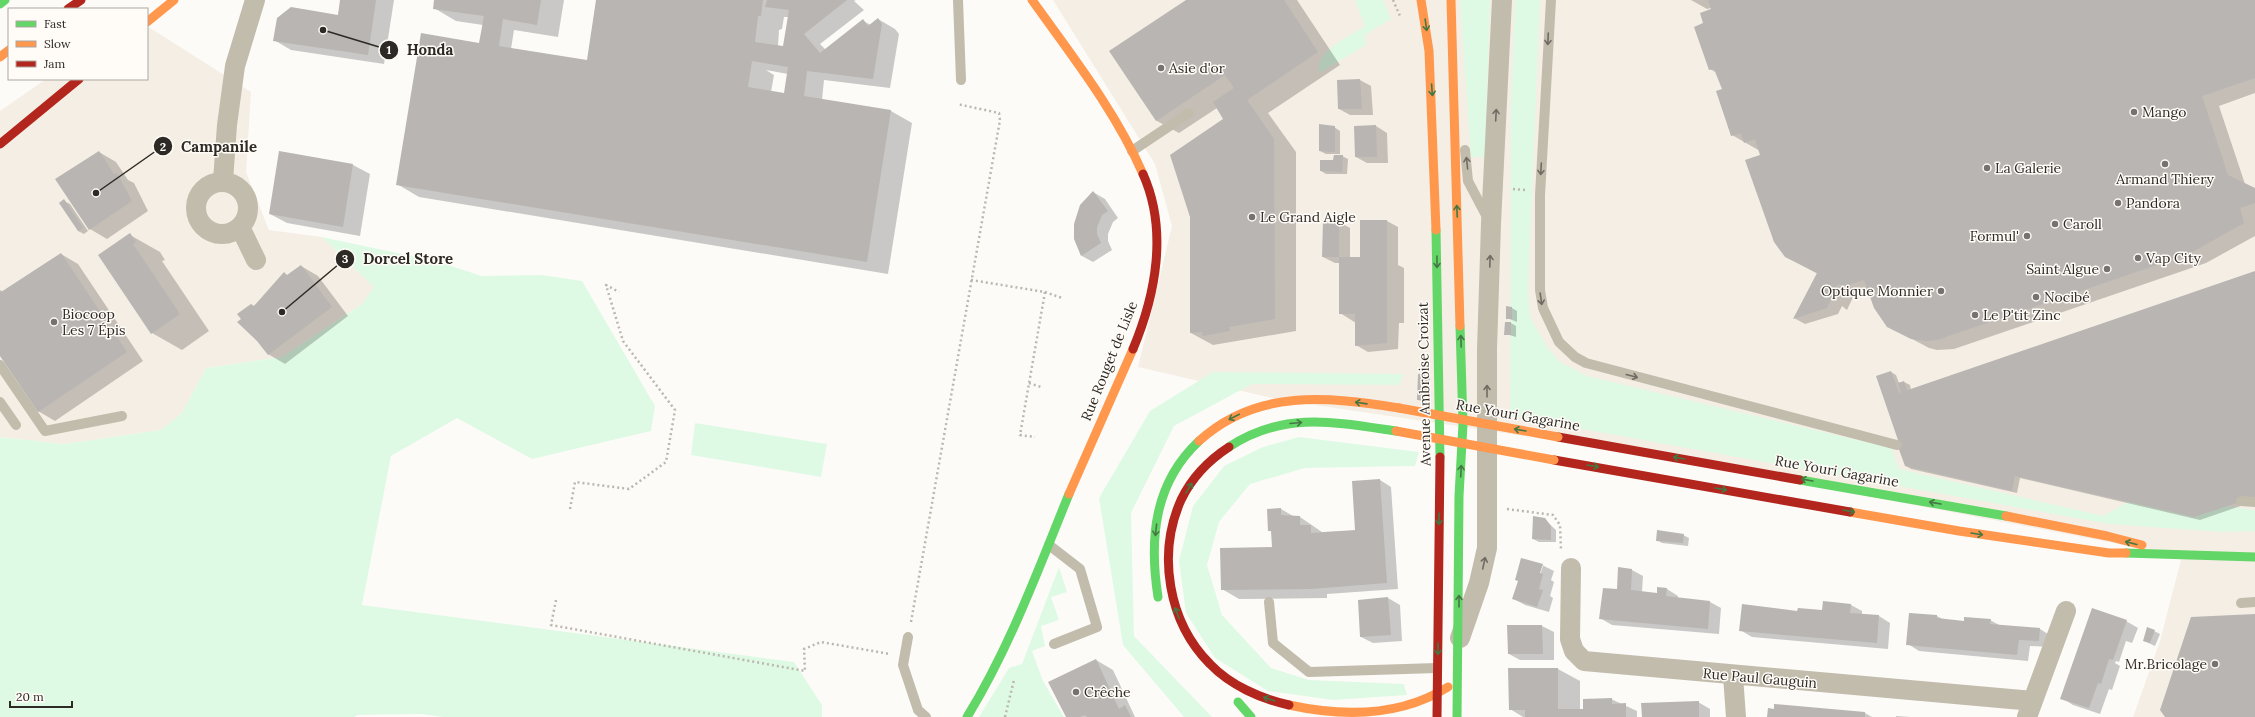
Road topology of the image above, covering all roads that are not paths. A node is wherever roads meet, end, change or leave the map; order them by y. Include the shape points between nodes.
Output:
1 (6, 0) edge
2 (81, 0) edge
3 (174, 0) edge
4 (255, 0) edge
5 (958, 0) edge
6 (1032, 0) edge
7 (1421, 0) edge
8 (1451, 0) edge
9 (1502, 0) edge
10 (1551, 0) edge
11 (0, 4) edge
12 (69, 8) edge
13 (148, 21) edge
14 (8, 51) edge
15 (0, 57) edge
16 (78, 80) edge
17 (961, 80) dead end
18 (1189, 113) dead end
19 (0, 144) edge
20 (1132, 151) junction
21 (223, 181) junction
22 (1491, 224) junction
23 (240, 227) junction
24 (256, 260) dead end
25 (0, 365) edge
26 (0, 402) edge
27 (122, 416) dead end
28 (16, 426) dead end
29 (1897, 445) dead end
30 (2241, 501) dead end
31 (2255, 502) edge
32 (1049, 545) junction
33 (2182, 556) junction
34 (2255, 557) edge
35 (1571, 568) road end
36 (1269, 602) dead end
37 (2255, 602) edge
38 (2241, 603) dead end
39 (1159, 606) dead end
40 (2066, 611) dead end
41 (908, 637) road end
42 (1459, 640) junction
43 (1054, 644) dead end
44 (1437, 668) junction
45 (1458, 673) junction
46 (1733, 676) junction
47 (1437, 695) junction
48 (1229, 696) dead end
49 (1238, 702) junction
50 (1289, 705) junction
51 (2030, 709) edge
52 (1258, 710) dead end
53 (1404, 710) junction
54 (1276, 711) dead end
55 (1418, 711) dead end
56 (1440, 714) edge
57 (926, 717) edge
58 (967, 717) edge
59 (1251, 717) edge
60 (1298, 717) edge
61 (1451, 717) edge
62 (1458, 717) edge
63 (1736, 717) edge

1 - 11 main road
2 - 12 main road
3 - 13 main road
4 - 21 street via 235,66
5 - 17 lane
6 - 20 main road, Rue Rouget de Lisle via 1118,125
7 -> 44 main road, Avenue Ambroise Croizat via 1429,51 1436,197 1440,461
22 -> 8 lane via 1468,181
42 -> 8 main road via 1459,496 1464,424
22 -> 9 street
10 -> 29 lane via 1540,190 1540,290 1543,308 1559,342 1575,358 1606,369
14 - 15 main road
16 - 19 main road
18 - 20 lane
20 - 32 main road, Rue Rouget de Lisle via 1145,178 1153,205 1157,254 1153,288 1142,325
21 - 23 street via 236,185 246,194 249,212
21 - 23 street via 207,186 201,192 197,199 197,216 207,230 215,233 228,233
42 -> 22 street via 1479,583 1487,548 1487,349
23 - 24 street
25 - 27 lane via 45,431
26 - 28 lane
30 - 31 lane
32 - 43 lane via 1080,569 1097,627
32 - 58 main road, Rue Rouget de Lisle via 994,669
33 - 34 main road, Rue Youri Gagarine
33 -> 39 main road, Rue Youri Gagarine, bridge via 2107,536 1962,508 1399,408 1318,398 1257,406 1209,433 1193,447 1178,466 1164,491 1156,523 1153,558
50 -> 33 main road, Rue Youri Gagarine, bridge via 1242,688 1199,652 1173,602 1169,579 1173,526 1181,500 1195,478 1223,451 1264,428 1318,421 1396,431 1959,531 2109,554
35 - 46 street, Rue Paul Gauguin via 1570,639 1574,651 1584,661
36 - 44 lane via 1273,643 1309,672
37 - 38 lane
40 - 51 street
41 - 57 lane via 903,665 918,710
42 - 45 main road
44 - 47 main road, Avenue Ambroise Croizat
45 - 47 main road via 1448,687
45 - 56 main road
46 - 51 street, Rue Paul Gauguin
46 - 63 street
47 - 53 main road
47 - 56 street via 1442,713
48 - 49 main road
49 - 52 main road
49 - 59 main road
50 - 53 main road via 1316,711
50 - 54 main road
50 - 60 main road
53 - 55 main road
56 - 61 main road
56 - 62 main road

